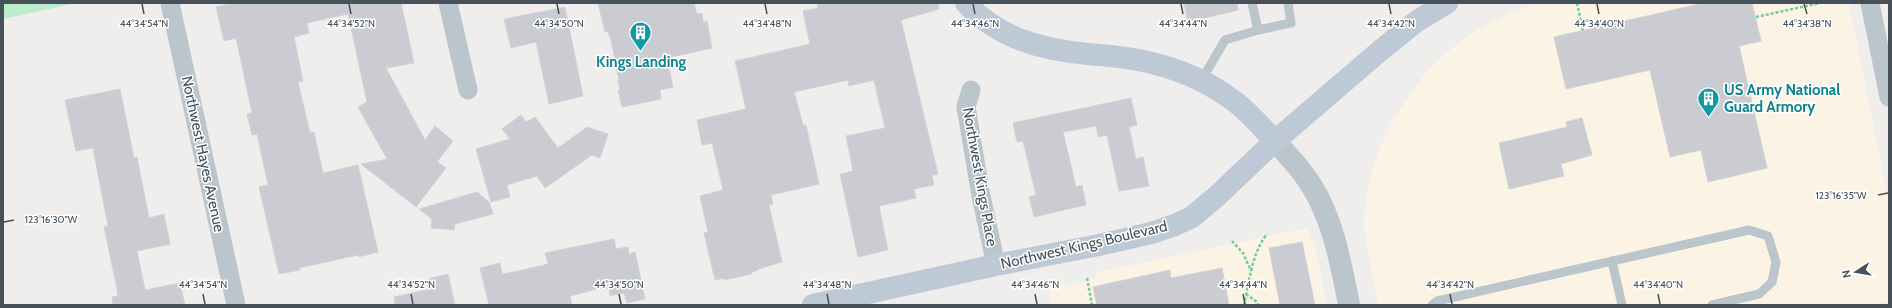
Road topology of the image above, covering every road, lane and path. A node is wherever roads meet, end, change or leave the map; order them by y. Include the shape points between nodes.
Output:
1 (170, 3) edge
2 (448, 3) edge
3 (966, 3) edge
4 (1252, 3) edge
5 (1288, 3) edge
6 (1447, 3) edge
7 (1577, 3) edge
8 (1820, 3) edge
9 (1870, 3) edge
10 (1756, 17) dead end
11 (1258, 30) junction
12 (1584, 31) dead end
13 (1201, 81) junction
14 (468, 90) dead end
15 (971, 90) dead end
16 (1889, 96) edge
17 (1275, 141) junction
18 (1267, 234) dead end
19 (1232, 241) dead end
20 (1612, 261) junction
21 (996, 265) junction
22 (1251, 272) junction
23 (1087, 278) dead end
24 (1246, 294) junction
25 (236, 305) edge
26 (813, 305) edge
27 (1092, 305) edge
28 (1244, 305) edge
29 (1258, 305) edge
30 (1350, 305) edge
31 (1432, 305) edge
32 (1622, 305) edge
33 (1712, 305) edge

1 - 25 street, Northwest Hayes Avenue
2 - 14 street
3 - 13 main road via 997,29 1027,43 1049,49 1132,58
4 - 11 lane
5 - 11 lane via 1292,23
6 - 17 main road, Northwest Kings Boulevard via 1417,21
7 - 12 path
8 - 10 path
9 - 16 street
11 - 13 lane via 1225,40
13 - 17 main road via 1235,102
15 - 21 street, Northwest Kings Place via 966,108
17 - 21 main road, Northwest Kings Boulevard via 1217,196 1192,217 1175,225 1099,245
17 - 30 street via 1308,179 1327,217 1338,251
18 - 22 path via 1261,242
19 - 22 path via 1243,253
20 - 31 lane via 1437,301
20 - 32 lane
20 - 33 lane via 1749,230 1768,236 1776,262 1772,282 1759,294
21 - 26 main road, Northwest Kings Boulevard
22 - 24 path
23 - 27 path
24 - 28 path
24 - 29 path

